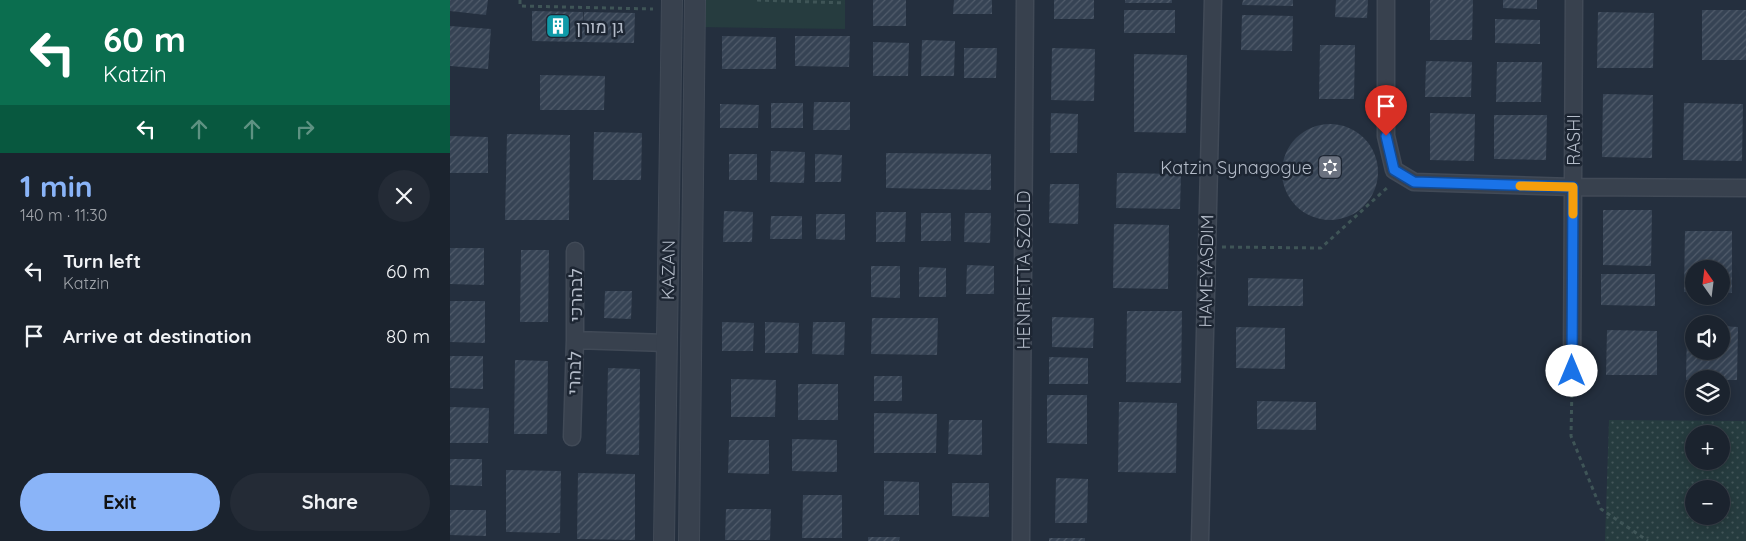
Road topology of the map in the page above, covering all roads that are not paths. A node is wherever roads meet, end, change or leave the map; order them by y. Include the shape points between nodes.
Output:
1 (696, 0) edge
2 (1026, 0) edge
3 (1213, 0) edge
4 (1386, 0) edge
5 (1574, 0) edge
6 (672, 5) edge
7 (1573, 187) junction
8 (1746, 188) edge
9 (575, 251) dead end
10 (575, 340) junction
11 (667, 344) junction
12 (1572, 371) road end
13 (572, 437) dead end
14 (664, 541) edge
15 (689, 541) edge
16 (1021, 541) edge
17 (1200, 541) edge

1 - 15 street, KAZAN
2 - 16 street, HENRIETTA SZOLD
3 - 17 street, HAMEYASDIM
4 - 7 street via 1386,136 1394,170 1414,182
5 - 7 street, RASHI
6 - 11 street, KAZAN
7 - 8 street
7 - 12 street, RASHI
9 - 10 street, לבהרכי
10 - 11 street, לבהרי
10 - 13 street, לבהרי
11 - 14 street, KAZAN

